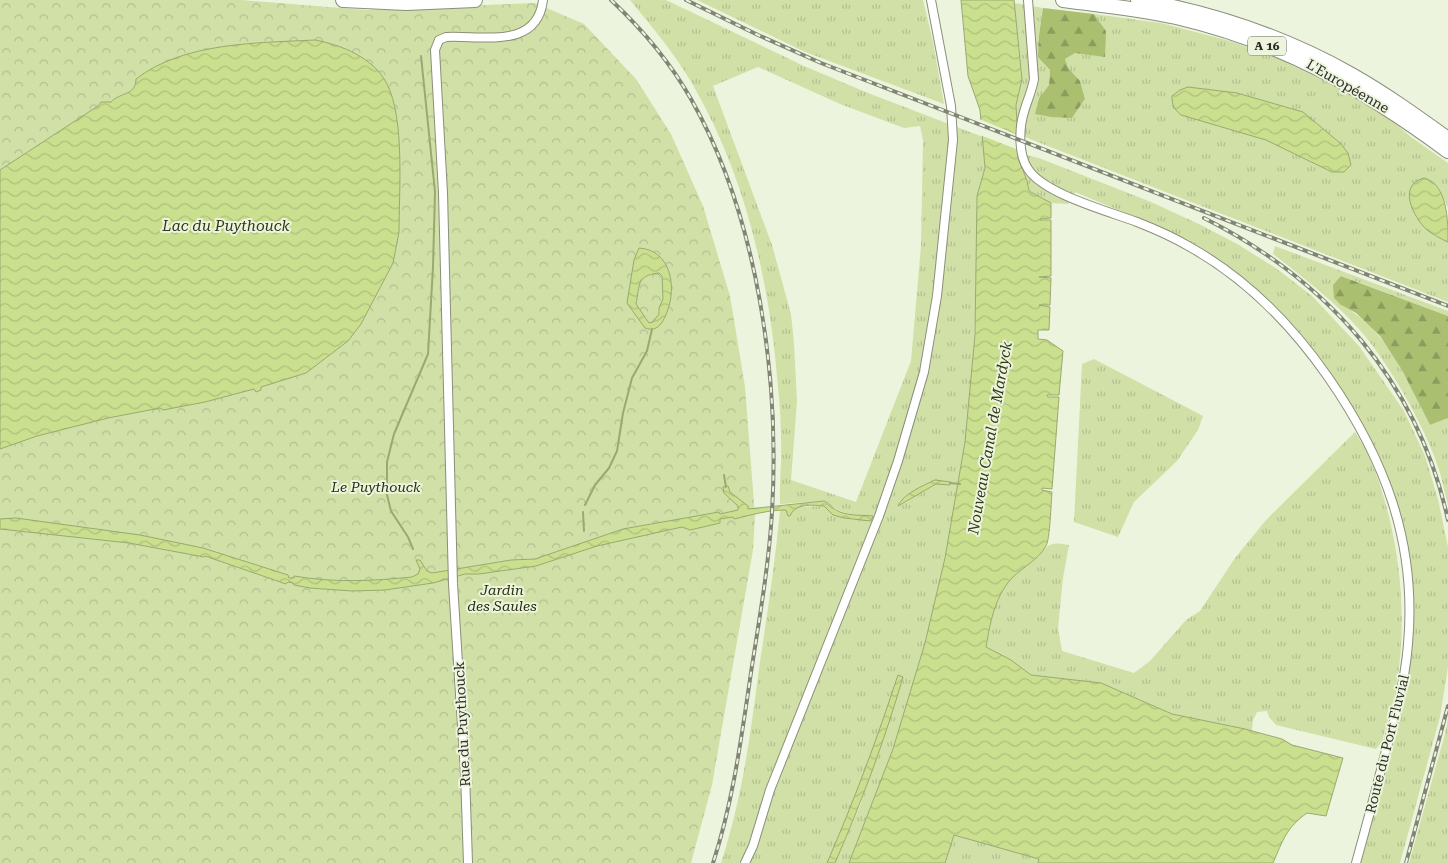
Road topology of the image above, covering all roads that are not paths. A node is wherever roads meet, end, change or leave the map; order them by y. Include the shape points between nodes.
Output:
1 (343, 0) edge
2 (475, 0) edge
3 (544, 0) edge
4 (931, 0) edge
5 (1028, 0) edge
6 (1063, 0) edge
7 (1138, 0) edge
8 (1448, 139) edge
9 (1448, 151) edge
10 (468, 863) edge
11 (745, 863) edge
12 (1356, 863) edge

1 - 2 highway via 400,3
3 - 10 street, Rue du Puythouck via 537,20 521,33 502,37 446,37 439,40 435,50 444,217 452,568
4 - 11 street via 951,106 953,140 937,296 924,372 873,531 770,790
5 - 12 street, Route du Port Fluvial via 1034,79 1021,123 1022,158 1027,169 1038,181 1188,246 1261,298 1286,322 1336,389 1362,430 1381,470 1403,542 1409,590 1409,634 1401,696
6 - 9 highway, L'Européenne / A 16 via 1177,18 1225,30 1272,47 1362,92
7 - 8 highway, L'Européenne / A 16 via 1234,23 1294,46 1369,85

